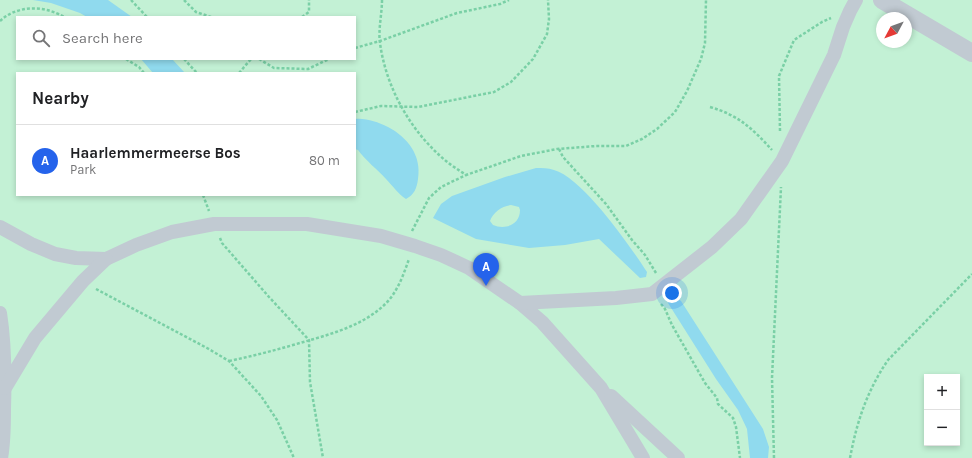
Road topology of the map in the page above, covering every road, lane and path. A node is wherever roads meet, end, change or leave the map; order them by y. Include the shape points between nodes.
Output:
1 (131, 0) edge
2 (184, 0) edge
3 (310, 0) edge
4 (382, 0) edge
5 (509, 0) edge
6 (548, 0) edge
7 (706, 0) edge
8 (882, 0) edge
9 (853, 5) edge
10 (61, 16) edge
11 (146, 16) edge
12 (209, 16) edge
13 (303, 16) edge
14 (0, 21) edge
15 (380, 41) junction
16 (356, 48) edge
17 (972, 53) edge
18 (128, 60) edge
19 (185, 60) edge
20 (250, 60) edge
21 (261, 60) edge
22 (327, 60) edge
23 (143, 72) edge
24 (196, 72) edge
25 (240, 72) edge
26 (710, 106) dead end
27 (402, 107) junction
28 (356, 112) edge
29 (781, 134) dead end
30 (559, 149) junction
31 (782, 161) junction
32 (466, 175) junction
33 (203, 196) edge
34 (214, 224) junction
35 (0, 227) edge
36 (412, 245) junction
37 (106, 259) junction
38 (972, 274) edge
39 (83, 281) junction
40 (664, 285) junction
41 (652, 294) junction
42 (520, 303) junction
43 (0, 313) edge
44 (309, 340) junction
45 (229, 361) junction
46 (5, 388) junction
47 (601, 388) junction
48 (1, 458) edge
49 (294, 458) edge
50 (323, 458) edge
51 (643, 458) edge
52 (678, 458) edge
53 (740, 458) edge
54 (774, 458) edge
55 (850, 458) edge

1 - 11 path
2 - 12 path via 196,12
3 - 13 path via 309,12
4 - 15 path
5 - 15 path via 457,14
6 - 27 path via 547,34 533,59 511,82 494,92 418,107
7 - 30 path via 705,43 701,59 687,91 674,112 657,129 626,146
8 - 17 street
9 - 29 path via 794,40 779,76
9 - 31 street via 834,55
10 - 14 path via 46,10 26,8 8,14
15 - 16 path
15 - 27 path via 386,72
18 - 23 path
19 - 24 path
20 - 25 path
21 - 22 path via 274,68 308,69
26 - 31 path via 726,111 753,129
27 - 28 path via 382,106
27 - 32 path via 431,148 447,163
30 - 32 path via 521,156
30 - 40 path via 563,157 606,204 645,255
31 - 40 street via 741,218 712,247
31 - 54 path via 772,378
32 - 36 path via 441,187 429,198 414,226
33 - 34 path
34 - 36 street via 307,224 381,236
34 - 37 street via 172,232
34 - 44 path via 222,243
35 - 37 street via 55,254
36 - 42 street via 469,268
36 - 44 path via 398,287 389,300 373,314 349,327
37 - 39 street
38 - 55 path via 881,370 867,397 855,431
39 - 45 path
39 - 46 street via 35,338
40 - 41 street
41 - 42 street
41 - 53 path via 665,309 705,383 717,398 718,404 733,418
42 - 47 street via 542,322
43 - 46 street
44 - 45 path
44 - 50 path via 310,382
45 - 49 path via 261,396 277,420
46 - 48 street via 4,445
47 - 51 street
47 - 52 street

